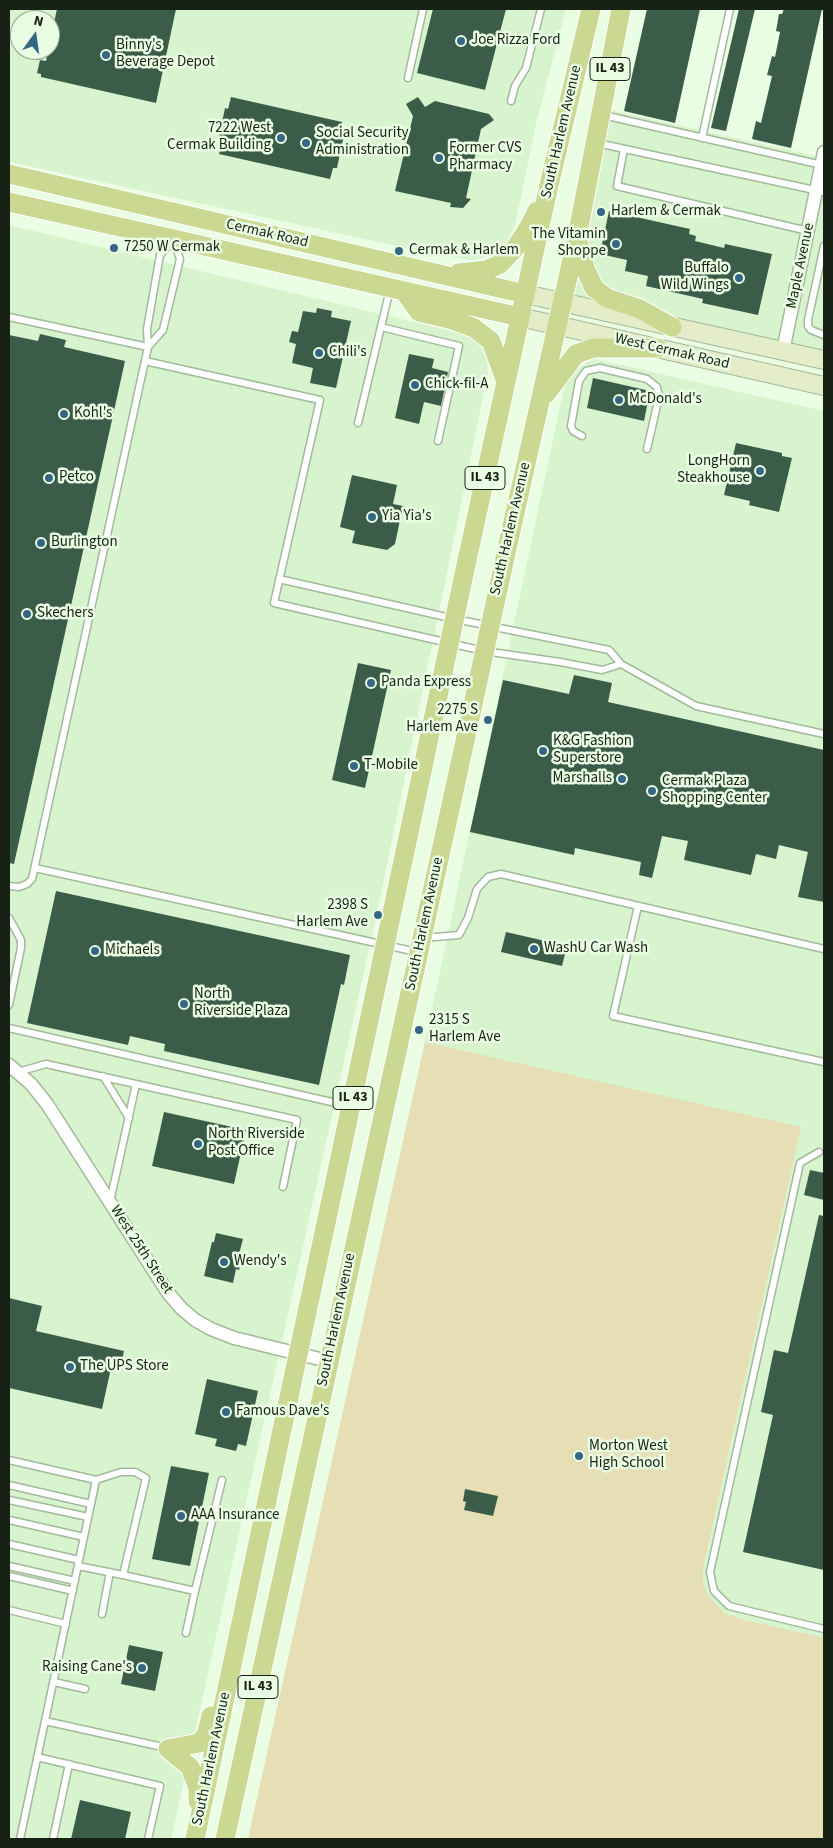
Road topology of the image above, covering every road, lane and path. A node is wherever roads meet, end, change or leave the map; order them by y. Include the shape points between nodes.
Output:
1 (423, 9) edge
2 (541, 9) edge
3 (591, 9) edge
4 (622, 9) edge
5 (730, 9) edge
6 (408, 78) dead end
7 (511, 101) dead end
8 (602, 115) junction
9 (702, 138) junction
10 (596, 143) junction
11 (624, 149) junction
12 (824, 152) edge
13 (823, 165) edge
14 (9, 174) edge
15 (549, 185) junction
16 (820, 191) edge
17 (9, 202) edge
18 (808, 231) junction
19 (577, 237) junction
20 (173, 240) junction
21 (824, 246) edge
22 (434, 272) junction
23 (397, 290) junction
24 (525, 294) junction
25 (562, 303) junction
26 (9, 317) edge
27 (520, 317) junction
28 (557, 326) junction
29 (381, 327) junction
30 (672, 327) junction
31 (824, 335) edge
32 (148, 347) junction
33 (657, 348) junction
34 (783, 351) junction
35 (824, 360) edge
36 (145, 361) junction
37 (506, 383) junction
38 (824, 386) edge
39 (540, 403) junction
40 (358, 423) dead end
41 (582, 436) dead end
42 (438, 441) dead end
43 (647, 450) dead end
44 (279, 579) junction
45 (455, 619) junction
46 (490, 626) junction
47 (449, 642) junction
48 (484, 651) junction
49 (621, 664) junction
50 (824, 734) edge
51 (35, 868) junction
52 (9, 886) edge
53 (638, 906) junction
54 (9, 918) edge
55 (386, 944) junction
56 (420, 945) junction
57 (824, 949) edge
58 (9, 1005) edge
59 (9, 1028) edge
60 (824, 1062) edge
61 (13, 1068) edge
62 (103, 1076) junction
63 (136, 1084) junction
64 (351, 1107) junction
65 (129, 1118) junction
66 (819, 1152) dead end
67 (283, 1187) dead end
68 (110, 1203) junction
69 (297, 1354) junction
70 (328, 1361) junction
71 (9, 1460) edge
72 (96, 1480) junction
73 (222, 1480) dead end
74 (9, 1485) edge
75 (9, 1500) edge
76 (91, 1504) junction
77 (88, 1517) junction
78 (9, 1520) edge
79 (84, 1536) junction
80 (9, 1544) edge
81 (79, 1563) junction
82 (9, 1566) edge
83 (110, 1572) junction
84 (123, 1574) junction
85 (9, 1576) edge
86 (75, 1581) junction
87 (195, 1590) junction
88 (73, 1591) junction
89 (9, 1610) edge
90 (102, 1614) dead end
91 (66, 1624) junction
92 (824, 1629) edge
93 (186, 1633) dead end
94 (234, 1654) junction
95 (54, 1682) junction
96 (86, 1688) dead end
97 (45, 1721) junction
98 (168, 1749) junction
99 (37, 1757) junction
100 (69, 1764) junction
101 (196, 1832) edge
102 (20, 1839) edge
103 (53, 1839) edge
104 (148, 1839) edge
105 (224, 1839) edge

1 - 6 lane
2 - 7 lane via 526,68 515,86
3 - 15 main road, South Harlem Avenue / IL 43
4 - 8 main road, South Harlem Avenue / IL 43
5 - 9 lane
8 - 9 lane
8 - 10 main road, South Harlem Avenue / IL 43
9 - 13 lane
10 - 11 lane
10 - 19 main road, South Harlem Avenue / IL 43
11 - 16 lane
11 - 18 lane via 617,186
12 - 13 street, Maple Avenue
13 - 16 street, Maple Avenue
14 - 22 main road, Cermak Road
15 - 22 main road via 529,227 500,264 487,270
15 - 24 main road, South Harlem Avenue / IL 43
16 - 18 street, Maple Avenue
17 - 20 main road, Cermak Road
18 - 34 street, Maple Avenue
19 - 25 main road, South Harlem Avenue / IL 43
19 - 30 main road via 594,288 607,298 640,309
20 - 23 main road, Cermak Road
20 - 32 lane via 160,255 147,329
20 - 32 lane via 180,259 178,269 163,330
21 - 31 lane via 808,320 811,330
22 - 24 main road, Cermak Road
23 - 27 main road, Cermak Road
23 - 29 lane
23 - 37 main road via 419,312 474,328 491,341
24 - 25 main road, West Cermak Road
24 - 27 main road, South Harlem Avenue / IL 43
25 - 28 main road, South Harlem Avenue / IL 43
25 - 30 main road, West Cermak Road
26 - 32 lane
27 - 28 main road, West Cermak Road
27 - 37 main road, South Harlem Avenue / IL 43
28 - 33 main road, West Cermak Road
28 - 39 main road, South Harlem Avenue / IL 43
29 - 40 lane
29 - 42 lane via 459,346
30 - 34 main road, West Cermak Road
32 - 36 lane
33 - 38 main road, West Cermak Road
33 - 39 main road via 593,348 576,354
34 - 35 main road, West Cermak Road
36 - 44 lane via 320,400
36 - 51 lane
37 - 45 main road, South Harlem Avenue / IL 43
39 - 46 main road, South Harlem Avenue / IL 43
41 - 43 lane via 571,426 579,381 586,371 600,368 647,379 657,387 659,397
44 - 45 lane
44 - 47 lane via 274,603
45 - 46 lane
45 - 47 main road, South Harlem Avenue / IL 43
46 - 48 main road, South Harlem Avenue / IL 43
46 - 49 lane via 609,650
47 - 48 lane
47 - 55 main road, South Harlem Avenue / IL 43
48 - 49 lane via 602,670
48 - 56 main road, South Harlem Avenue / IL 43
49 - 50 lane via 696,706
51 - 52 lane via 27,884
51 - 55 lane
53 - 56 lane via 501,874 488,877 477,889 459,935
53 - 57 lane
53 - 60 lane via 613,1016
54 - 58 lane via 21,940
55 - 56 lane
55 - 64 main road, South Harlem Avenue / IL 43
56 - 70 main road, South Harlem Avenue / IL 43
59 - 64 lane
61 - 62 lane via 46,1064
61 - 68 street, West 25th Street via 47,1104
62 - 63 lane
62 - 65 lane
63 - 65 lane
63 - 67 lane via 297,1120
64 - 69 main road, South Harlem Avenue / IL 43
65 - 68 lane
66 - 92 lane via 800,1163 710,1572 714,1591 729,1606
68 - 69 street, West 25th Street via 168,1294 195,1320 234,1338
69 - 70 street, West 25th Street
69 - 94 main road, South Harlem Avenue / IL 43
70 - 105 main road, South Harlem Avenue / IL 43
71 - 72 lane
72 - 76 lane
72 - 84 lane via 121,1472 135,1472 146,1478
73 - 87 lane
74 - 76 lane
75 - 77 lane
76 - 77 lane
77 - 79 lane
78 - 79 lane
79 - 81 lane
80 - 81 lane
81 - 83 lane
81 - 86 lane
82 - 86 lane
83 - 84 lane
83 - 90 lane
84 - 87 lane
85 - 88 lane
86 - 88 lane
87 - 93 lane
88 - 91 lane
89 - 91 lane
91 - 95 lane
94 - 98 main road via 219,1679 206,1735 199,1743
94 - 101 main road, South Harlem Avenue / IL 43
95 - 96 lane
95 - 97 lane
97 - 98 lane
97 - 99 lane
98 - 101 main road via 190,1767 198,1788
99 - 100 lane
99 - 102 lane
100 - 103 lane
100 - 104 lane via 160,1786

